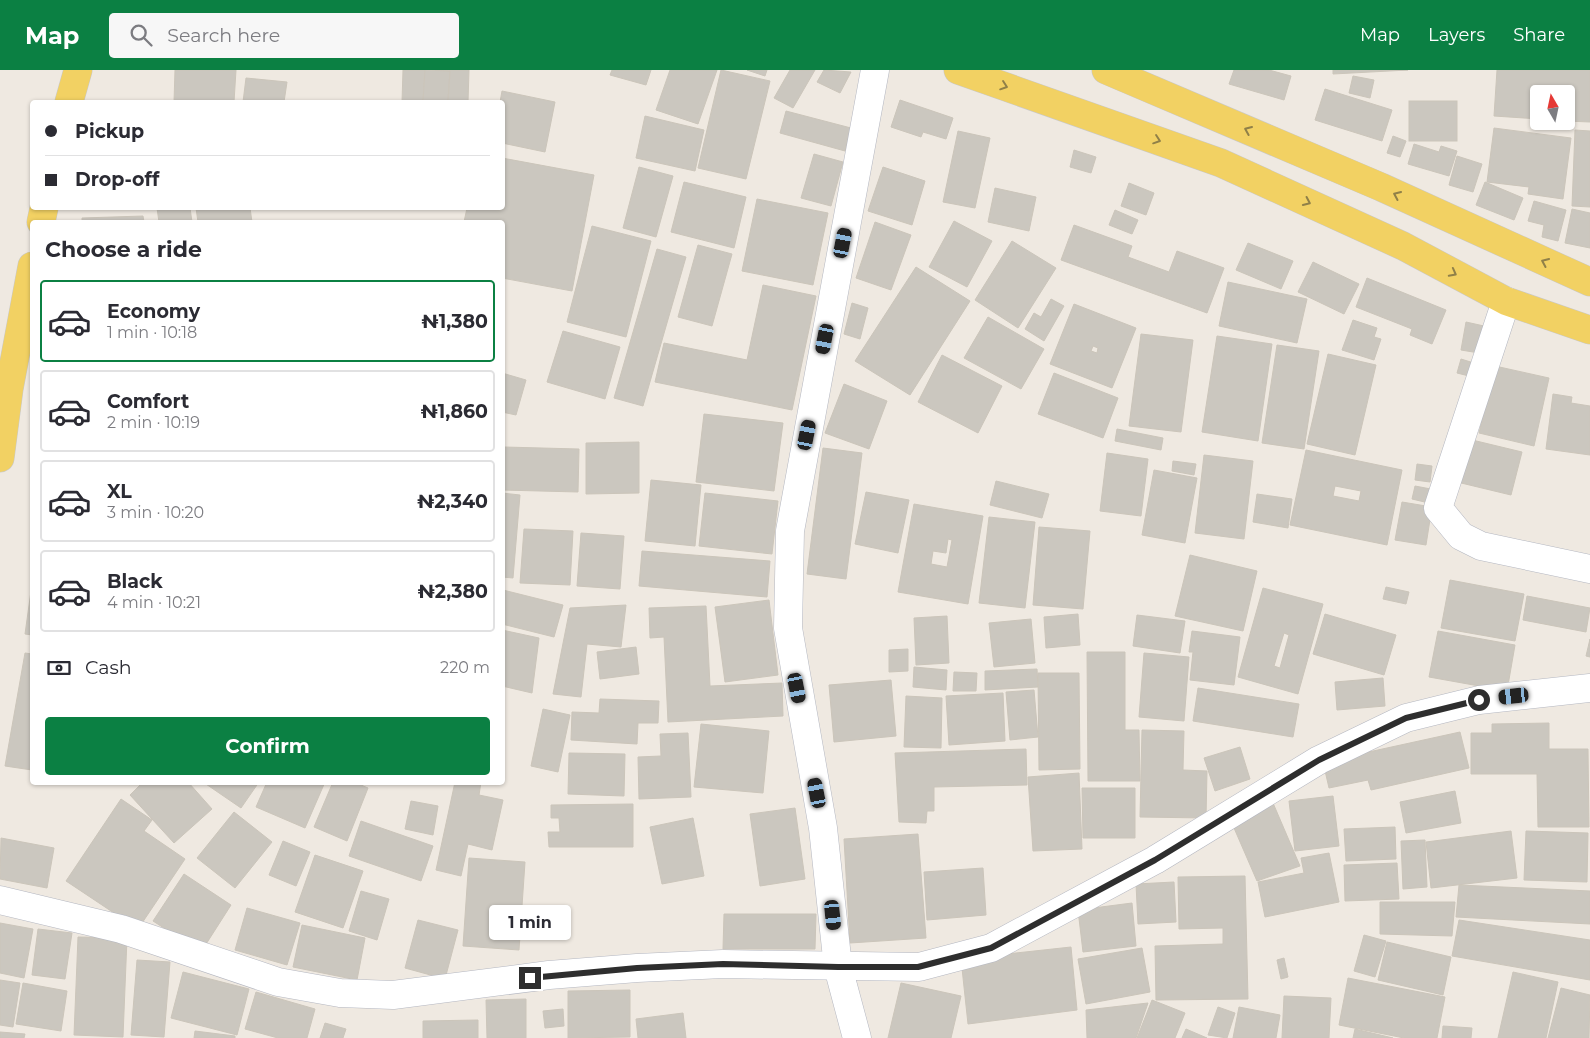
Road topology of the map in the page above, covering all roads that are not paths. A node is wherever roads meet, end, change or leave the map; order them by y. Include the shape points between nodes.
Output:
1 (78, 70) edge
2 (875, 70) edge
3 (958, 70) edge
4 (1106, 70) edge
5 (70, 100) edge
6 (30, 275) edge
7 (1590, 282) edge
8 (1506, 301) junction
9 (1590, 330) edge
10 (4, 387) edge
11 (0, 458) edge
12 (1590, 569) edge
13 (1590, 688) edge
14 (0, 900) edge
15 (838, 967) junction
16 (857, 1038) edge

1 - 5 main road
2 - 15 street via 790,531 787,578 788,628 824,828
3 -> 8 main road via 1221,163 1403,246
7 -> 4 main road via 1381,187
6 - 10 main road
8 - 9 main road
8 - 12 street via 1438,508 1461,536 1481,546
10 - 11 main road
13 - 15 street via 1479,700 1406,718 1319,760 1155,860 991,948 918,967
14 - 15 street via 120,929 278,982 340,993 393,995 549,975 637,968 723,964
15 - 16 street

